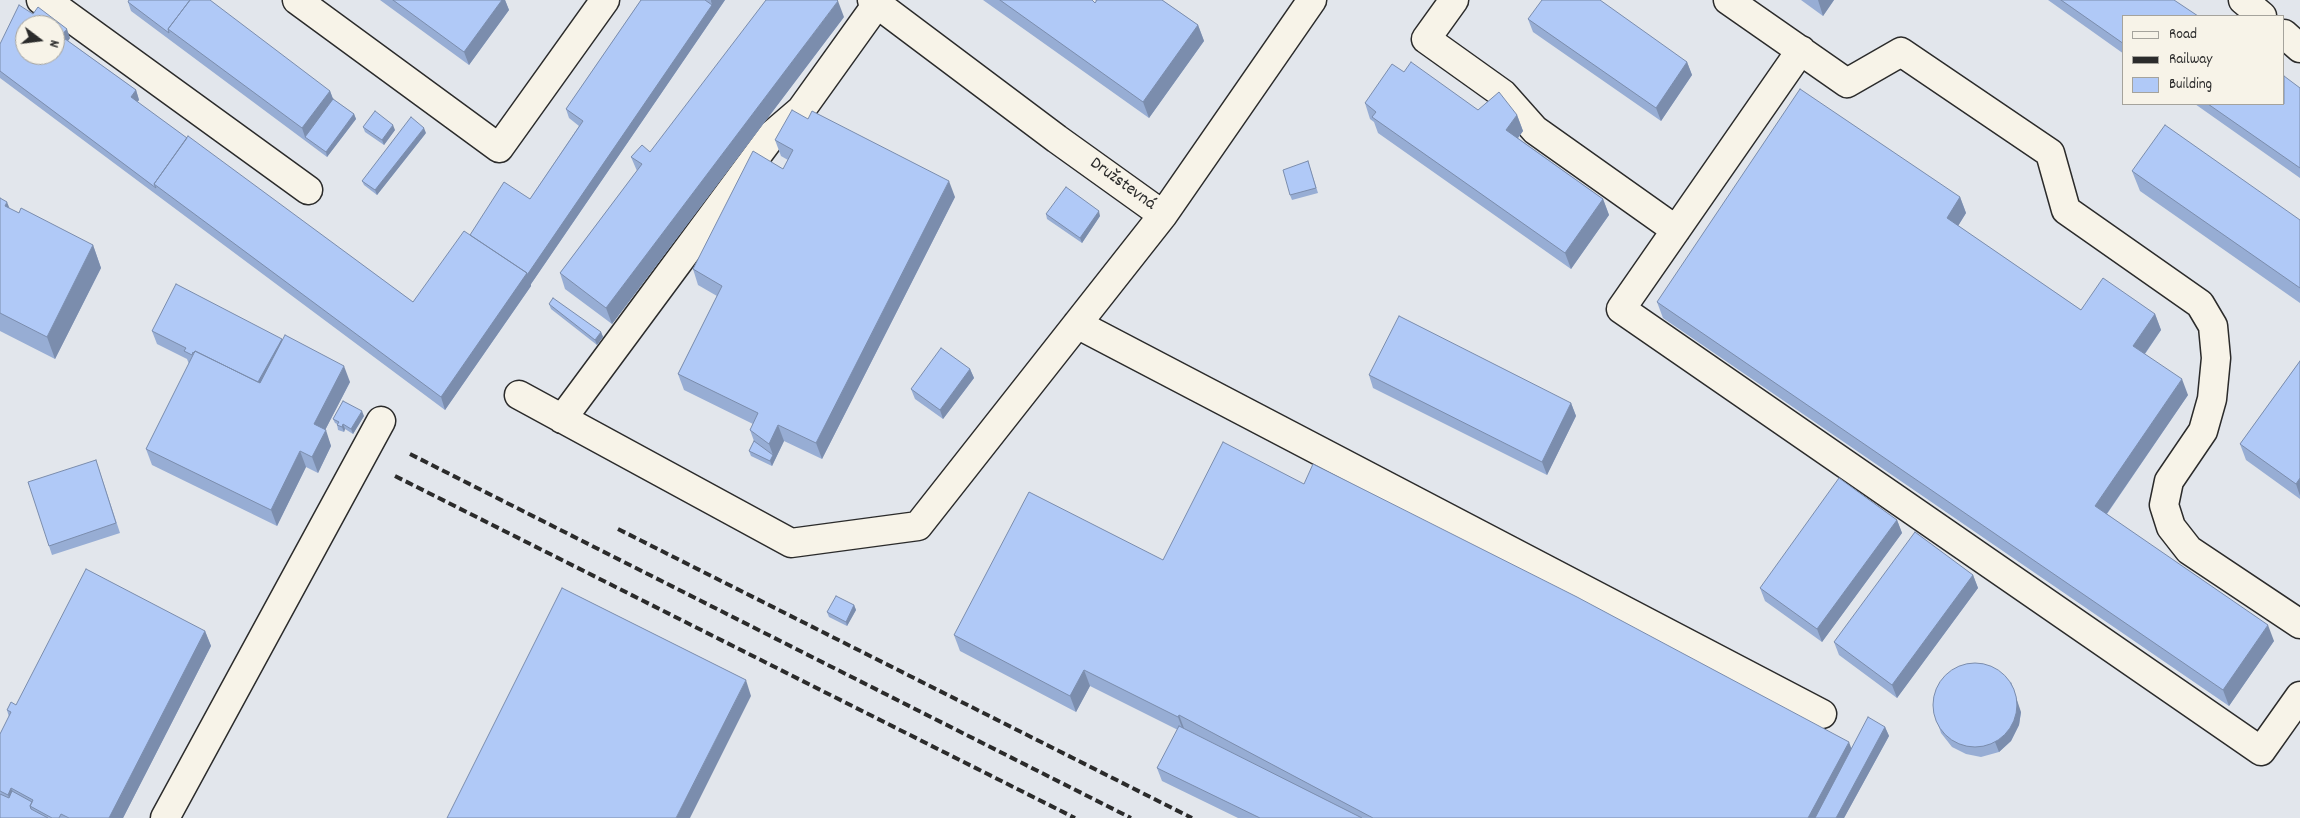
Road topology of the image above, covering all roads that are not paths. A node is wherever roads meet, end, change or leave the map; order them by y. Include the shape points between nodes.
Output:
1 (41, 0) edge
2 (297, 0) edge
3 (605, 0) edge
4 (1454, 0) edge
5 (1728, 0) edge
6 (2243, 0) edge
7 (1310, 1) edge
8 (875, 2) edge
9 (2261, 15) edge
10 (2285, 35) edge
11 (2300, 48) edge
12 (1800, 50) junction
13 (308, 190) dead end
14 (1163, 215) junction
15 (1676, 230) junction
16 (1077, 324) junction
17 (519, 395) dead end
18 (562, 419) junction
19 (381, 420) dead end
20 (2300, 624) edge
21 (2300, 696) edge
22 (1822, 714) dead end
23 (165, 818) edge

1 - 13 street via 57,8
2 - 3 street via 500,148
4 - 15 street via 1426,39 1503,94 1535,130
5 - 12 street
6 - 9 street
7 - 14 street, Družstevná
8 - 14 street, Družstevná
8 - 18 street via 801,110 773,134
10 - 11 street
12 - 15 street
12 - 20 street via 1847,83 1901,52 2050,153 2066,210 2200,304 2213,326 2216,358 2212,399 2203,431 2169,480 2164,505 2171,527 2189,550
14 - 16 street
15 - 21 street via 1621,309 2261,751
16 - 18 street via 918,526 791,543
16 - 22 street
17 - 18 street
19 - 23 street

